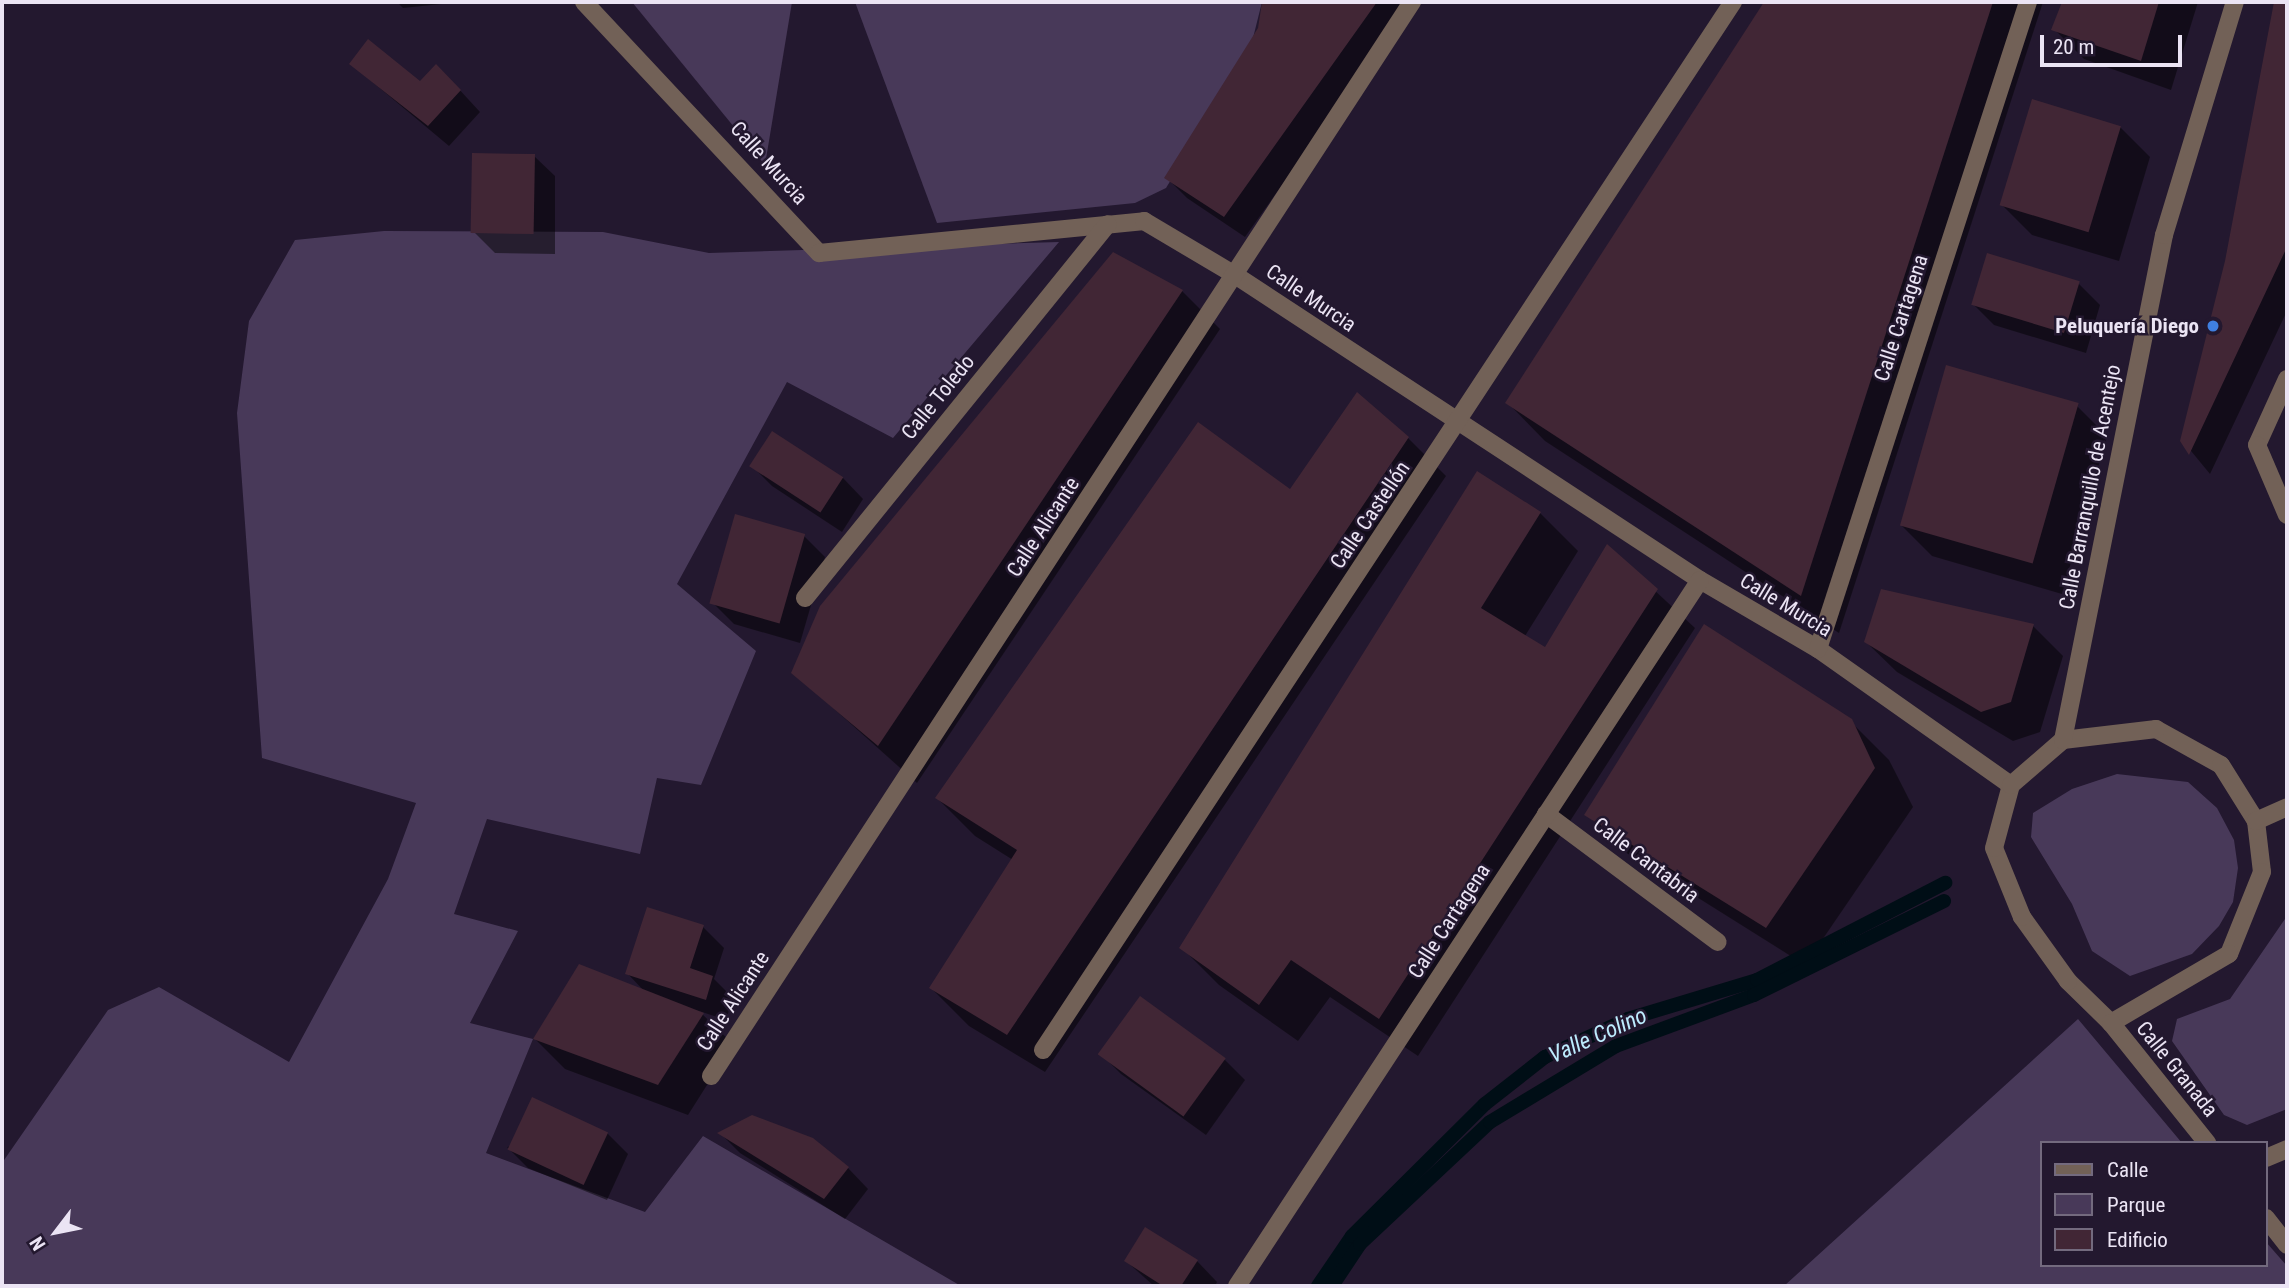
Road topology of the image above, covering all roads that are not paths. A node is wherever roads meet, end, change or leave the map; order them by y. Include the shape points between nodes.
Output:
1 (584, 2) edge
2 (1412, 2) edge
3 (1733, 2) edge
4 (2028, 2) edge
5 (2235, 2) edge
6 (1108, 224) junction
7 (1235, 275) junction
8 (2287, 379) edge
9 (1459, 423) junction
10 (2287, 515) edge
11 (1700, 580) junction
12 (804, 598) dead end
13 (1818, 649) junction
14 (2063, 740) junction
15 (2011, 785) junction
16 (2287, 807) edge
17 (1546, 814) junction
18 (2256, 821) junction
19 (1718, 942) dead end
20 (2111, 1023) junction
21 (1043, 1050) dead end
22 (711, 1076) dead end
23 (2205, 1141) edge
24 (2287, 1149) edge
25 (2268, 1157) edge
26 (2268, 1221) edge
27 (2287, 1245) edge
28 (1237, 1286) edge

1 - 6 street, Calle Murcia via 819,253
2 - 7 street, Calle Alicante
3 - 9 street, Calle Castellón
4 - 13 street, Calle Cartagena
5 - 14 street, Calle Barranquillo de Acentejo via 2164,235
6 - 7 street, Calle Murcia via 1144,221
6 - 12 street, Calle Toledo
7 - 9 street, Calle Murcia
7 - 22 street, Calle Alicante
8 - 10 street via 2257,445
9 - 11 street, Calle Murcia
9 - 21 street, Calle Castellón
11 - 13 street, Calle Murcia
11 - 17 street, Calle Cartagena
13 - 15 street, Calle Murcia
14 - 15 street
14 - 18 street via 2156,729 2221,765
15 - 20 street, Calle Granada via 1994,848 2022,917 2068,981
16 - 18 street
17 - 19 street, Calle Cantabria
17 - 28 street, Calle Cartagena
18 - 20 street via 2262,872 2230,954
20 - 23 street, Calle Granada
24 - 25 street
26 - 27 street

